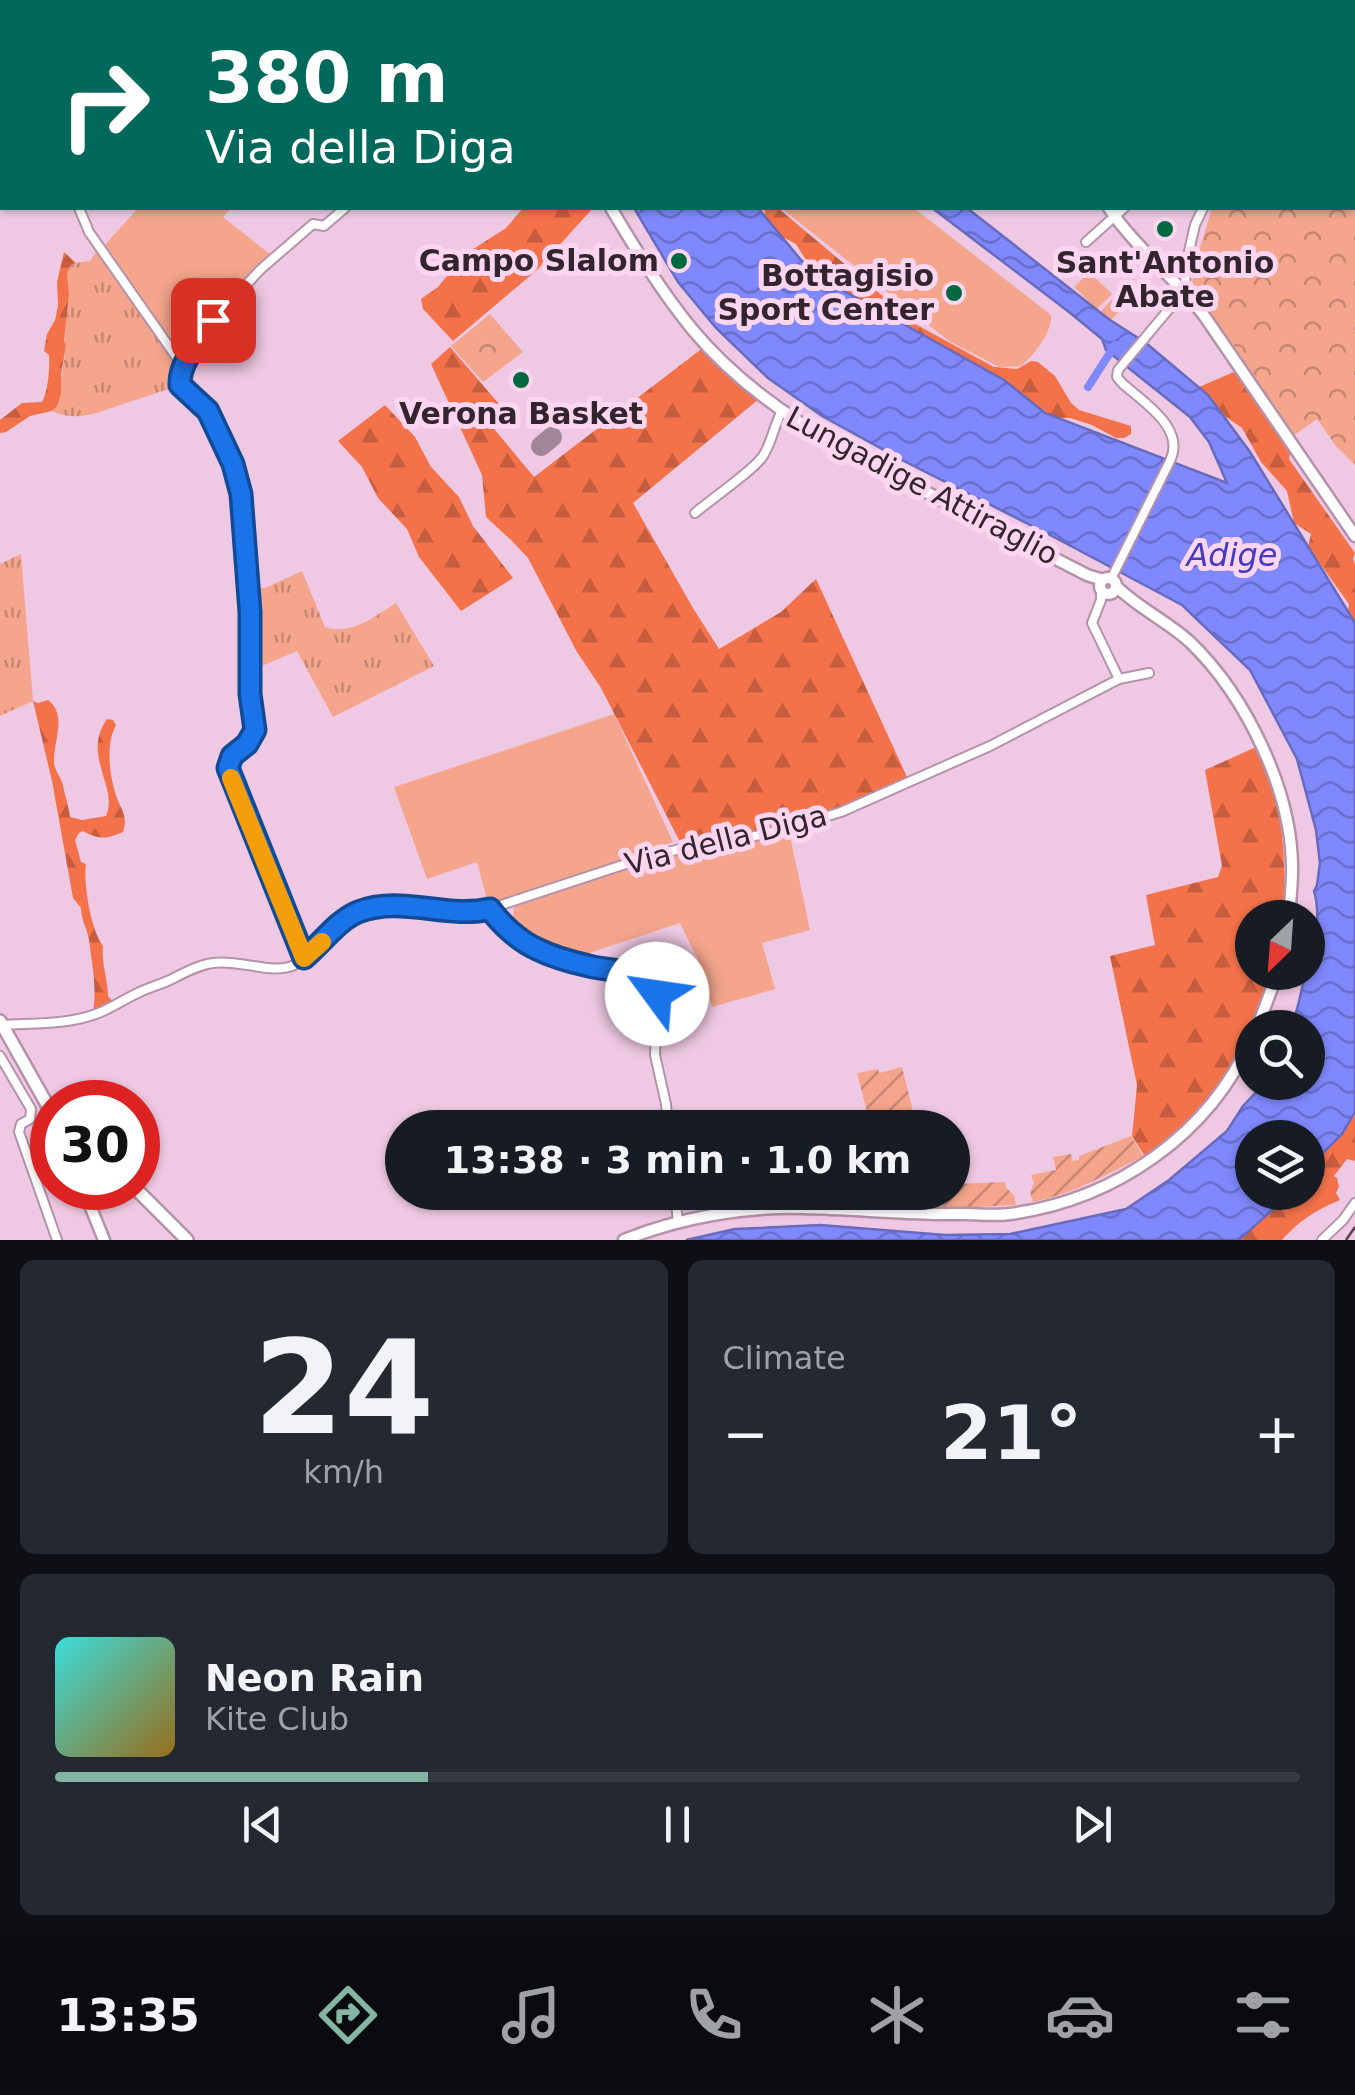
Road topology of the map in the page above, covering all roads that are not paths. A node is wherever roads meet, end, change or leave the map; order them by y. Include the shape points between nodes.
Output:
1 (80, 210) edge
2 (343, 210) edge
3 (612, 210) edge
4 (1202, 210) edge
5 (1112, 212) edge
6 (1086, 242) dead end
7 (1185, 290) junction
8 (182, 364) junction
9 (782, 411) junction
10 (695, 512) dead end
11 (1355, 536) edge
12 (1109, 588) junction
13 (1149, 673) dead end
14 (1119, 679) junction
15 (1290, 900) edge
16 (490, 909) junction
17 (304, 958) junction
18 (1, 1023) edge
19 (0, 1056) edge
20 (1235, 1069) edge
21 (33, 1080) edge
22 (666, 1110) edge
23 (1355, 1203) edge
24 (92, 1210) edge
25 (157, 1210) edge
26 (677, 1210) edge
27 (678, 1223) junction
28 (56, 1240) edge
29 (104, 1240) edge
30 (187, 1240) edge
31 (624, 1240) edge
32 (1322, 1240) edge

1 - 8 street
2 - 8 street via 324,226 313,224 260,270
3 - 9 street, Lungadige Attiraglio via 692,330
4 - 7 street
5 - 6 street
5 - 7 street
7 - 11 street
7 - 12 street via 1118,370 1117,377 1168,426 1175,451
8 - 17 street via 180,385 208,411 241,494 255,730 228,768
9 - 10 street via 762,459
9 - 12 street, Lungadige Attiraglio via 849,453
12 - 14 street via 1092,622
12 - 15 street, Lungadige Attiraglio via 1189,641 1249,720 1286,818
13 - 14 street, Via della Diga
14 - 16 street, Via della Diga via 841,812 644,858
16 - 17 street, Via della Diga via 383,906 356,912
16 - 22 street via 531,947 628,972 655,987 654,1055
17 - 18 street via 275,969 214,962 98,1014
18 - 21 main road
19 - 28 street via 31,1109 19,1132
20 - 27 street via 1162,1153 1096,1191 1052,1205 1008,1214 766,1209
23 - 32 street
24 - 29 street
25 - 30 main road
26 - 27 street
27 - 31 street

